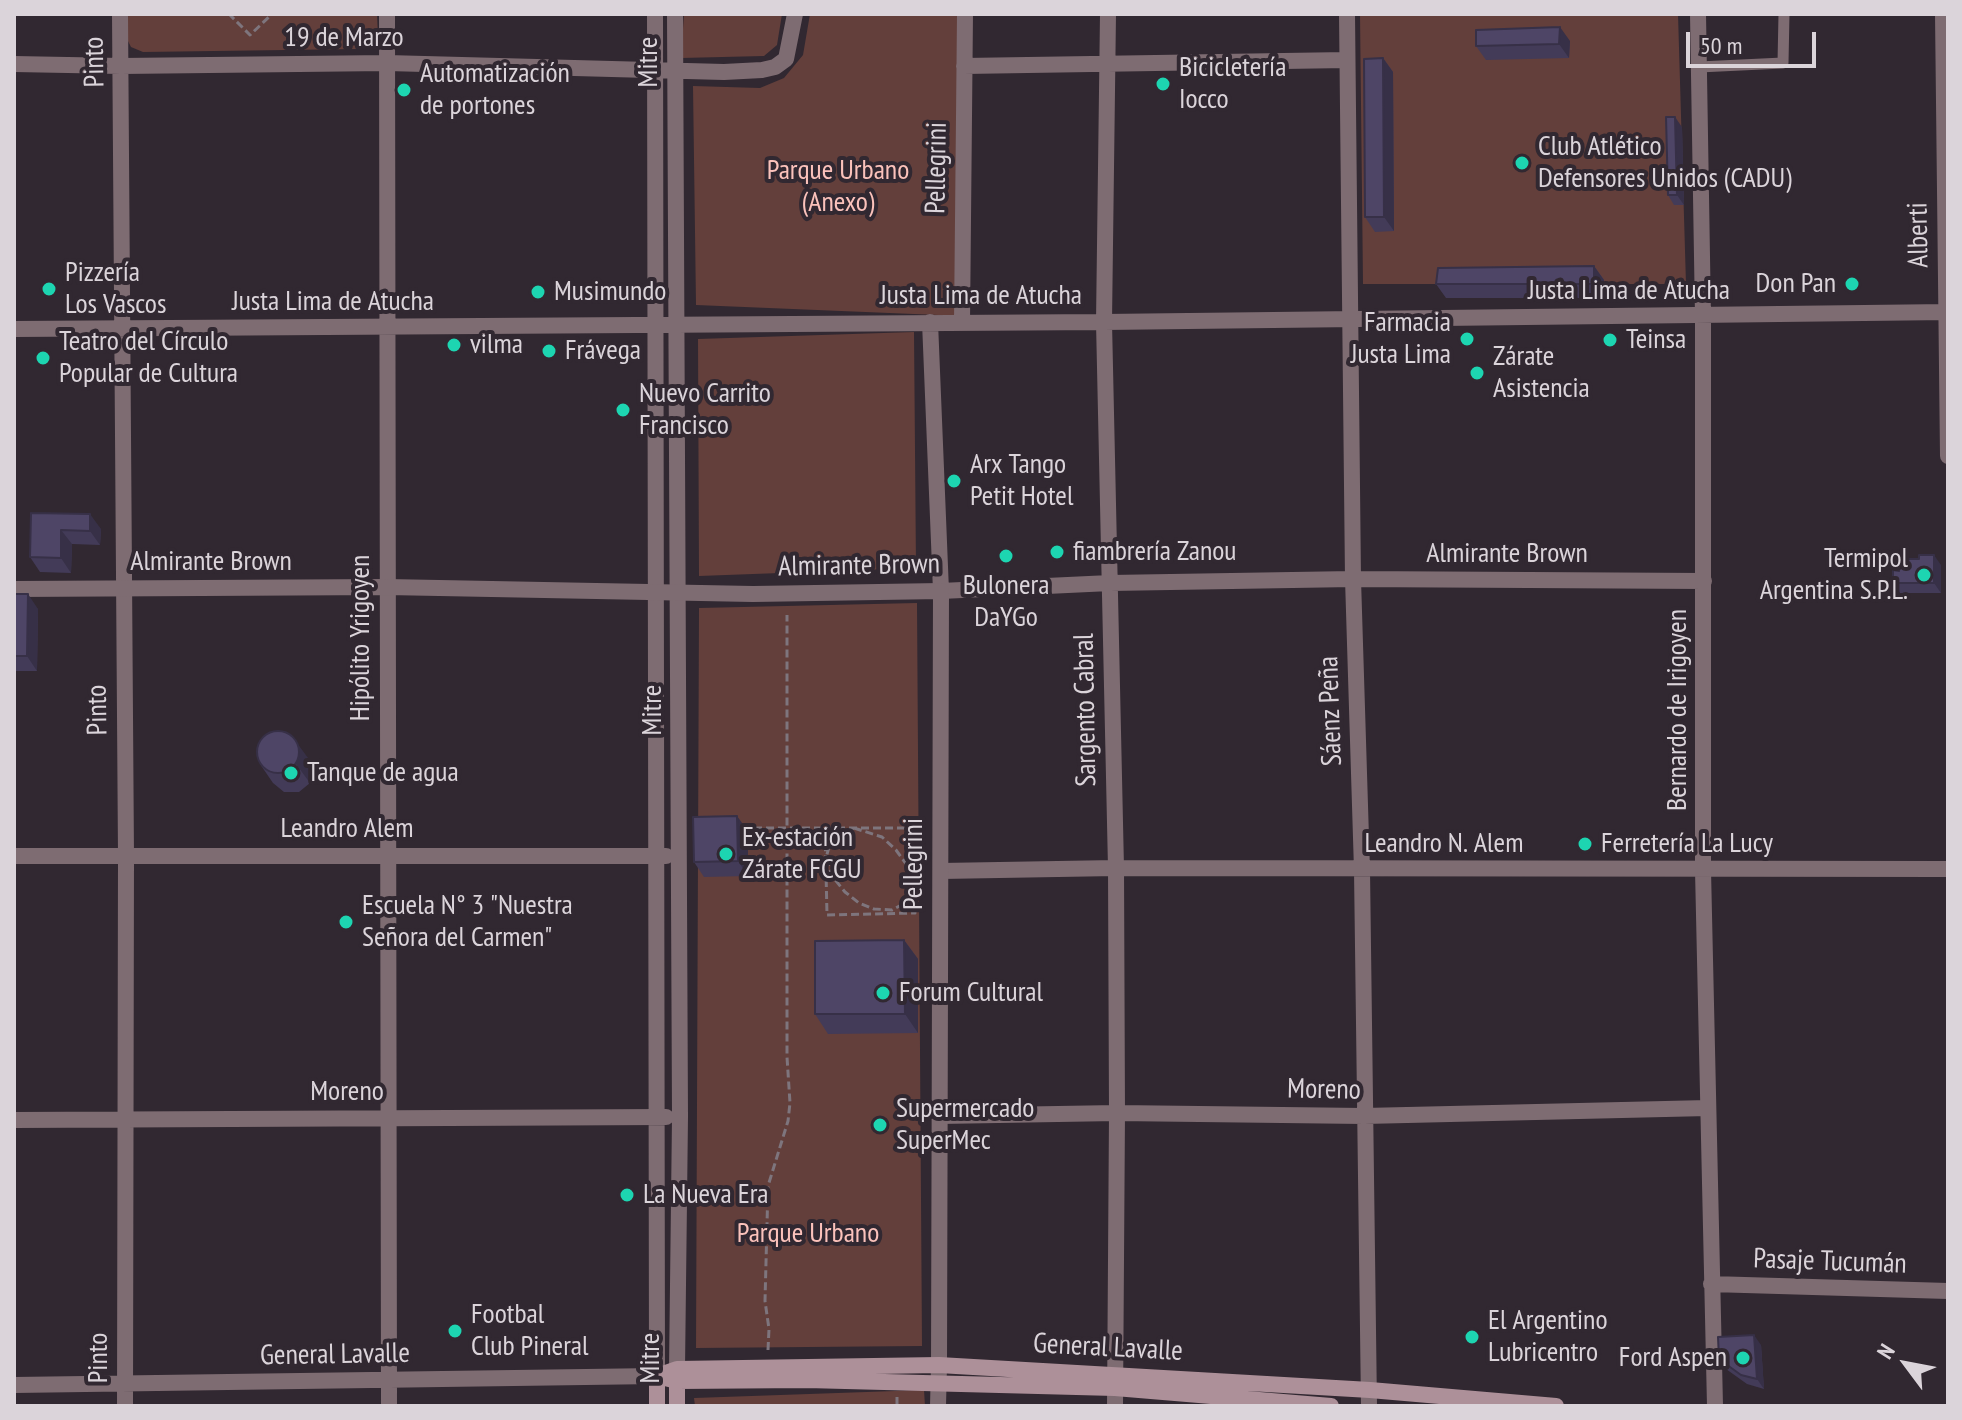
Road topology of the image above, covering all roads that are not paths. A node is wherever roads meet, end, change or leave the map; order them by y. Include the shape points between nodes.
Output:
1 (120, 14) edge
2 (387, 14) edge
3 (655, 14) edge
4 (675, 14) edge
5 (795, 14) edge
6 (965, 14) edge
7 (1108, 14) edge
8 (1347, 14) edge
9 (1698, 14) edge
10 (1784, 14) edge
11 (1943, 14) edge
12 (1946, 43) edge
13 (1347, 60) junction
14 (387, 63) junction
15 (1107, 63) junction
16 (14, 64) edge
17 (121, 66) junction
18 (964, 66) junction
19 (1699, 67) junction
20 (655, 69) junction
21 (675, 69) junction
22 (1947, 312) edge
23 (1703, 317) junction
24 (1351, 319) junction
25 (930, 322) junction
26 (962, 322) junction
27 (1104, 322) junction
28 (655, 326) junction
29 (676, 326) junction
30 (123, 328) junction
31 (385, 328) junction
32 (14, 329) edge
33 (1948, 456) edge
34 (1353, 579) junction
35 (1704, 581) junction
36 (1110, 583) junction
37 (387, 587) junction
38 (14, 589) edge
39 (122, 589) junction
40 (941, 591) junction
41 (657, 592) junction
42 (679, 593) junction
43 (387, 855) junction
44 (14, 856) edge
45 (126, 856) junction
46 (658, 856) junction
47 (680, 856) junction
48 (1116, 868) junction
49 (1948, 869) edge
50 (1362, 870) junction
51 (1703, 870) junction
52 (941, 871) junction
53 (1708, 1108) junction
54 (1117, 1113) junction
55 (939, 1116) junction
56 (1364, 1116) junction
57 (658, 1117) junction
58 (680, 1117) junction
59 (388, 1118) junction
60 (125, 1119) junction
61 (14, 1120) edge
62 (1711, 1284) junction
63 (1948, 1291) edge
64 (938, 1374) junction
65 (677, 1375) junction
66 (657, 1376) junction
67 (389, 1381) junction
68 (1115, 1381) junction
69 (125, 1383) junction
70 (14, 1385) edge
71 (1369, 1398) edge
72 (125, 1406) edge
73 (389, 1406) edge
74 (657, 1406) edge
75 (677, 1406) edge
76 (938, 1406) edge
77 (1115, 1406) edge
78 (1331, 1406) edge
79 (1556, 1406) edge
80 (1715, 1406) edge

1 - 17 street, Pinto
2 - 14 street, Hipólito Yrigoyen
3 - 20 street, Mitre
4 - 21 street, Mitre
5 - 21 street, 19 de Marzo via 786,59 775,67
6 - 18 street, Pellegrini
7 - 15 street, Sargento Cabral
8 - 13 street, Sáenz Peña
9 - 19 street, Bernardo de Irigoyen
10 - 19 lane via 1783,63
11 - 12 street, Alberti
12 - 22 street, Alberti
13 - 15 street
13 - 24 street, Sáenz Peña
14 - 17 street, 19 de Marzo
14 - 20 street, 19 de Marzo
14 - 31 street, Hipólito Yrigoyen
15 - 18 street
15 - 27 street, Sargento Cabral
16 - 17 street, 19 de Marzo
17 - 30 street, Pinto
18 - 26 street, Pellegrini
19 - 23 street, Bernardo de Irigoyen
20 - 21 street, 19 de Marzo
20 - 28 street, Mitre
21 - 29 street, Mitre
22 - 23 street, Justa Lima de Atucha
22 - 33 street, Alberti
23 - 24 street, Justa Lima de Atucha
23 - 35 street, Bernardo de Irigoyen
24 - 27 street, Justa Lima de Atucha
24 - 34 street, Sáenz Peña
25 - 26 street, Justa Lima de Atucha
25 - 29 street, Justa Lima de Atucha
25 - 40 street, Pellegrini
26 - 27 street, Justa Lima de Atucha
27 - 36 street, Sargento Cabral
28 - 29 street, Justa Lima de Atucha
28 - 31 street, Justa Lima de Atucha
28 - 41 street, Mitre
29 - 42 street, Mitre
30 - 31 street, Justa Lima de Atucha
30 - 32 street, Justa Lima de Atucha
30 - 39 street, Pinto
31 - 37 street, Hipólito Yrigoyen
34 - 35 street, Almirante Brown
34 - 36 street, Almirante Brown
34 - 50 street, Sáenz Peña
35 - 51 street, Bernardo de Irigoyen
36 - 40 street, Almirante Brown
36 - 48 street, Sargento Cabral
37 - 39 street, Almirante Brown
37 - 41 street, Almirante Brown
37 - 43 street, Hipólito Yrigoyen
38 - 39 street, Almirante Brown
39 - 45 street, Pinto
40 - 42 street, Almirante Brown
40 - 52 street, Pellegrini
41 - 42 street, Almirante Brown
41 - 46 street, Mitre
42 - 47 street, Mitre
43 - 45 street, Leandro Alem
43 - 46 street, Leandro Alem
43 - 59 street, Hipólito Yrigoyen
44 - 45 street, Leandro Alem
45 - 60 street, Pinto
46 - 47 street, Leandro Alem
46 - 57 street, Mitre
47 - 58 street, Mitre
48 - 50 street, Leandro N. Alem
48 - 52 street, Leandro N. Alem
48 - 54 street, Sargento Cabral
49 - 51 street, Leandro N. Alem
50 - 51 street, Leandro N. Alem
50 - 56 street, Sáenz Peña
51 - 53 street, Bernardo de Irigoyen
52 - 55 street, Pellegrini
53 - 56 street, Moreno
53 - 62 street, Bernardo de Irigoyen
54 - 55 street, Moreno
54 - 56 street, Moreno
54 - 68 street, Sargento Cabral
55 - 64 street, Pellegrini
56 - 71 street, Sáenz Peña
57 - 58 street, Moreno
57 - 59 street, Moreno
57 - 66 street, Mitre
58 - 65 street, Mitre
59 - 60 street, Moreno
59 - 67 street, Hipólito Yrigoyen
60 - 61 street, Moreno
60 - 69 street, Pinto
62 - 63 street, Pasaje Tucumán
62 - 80 street, Bernardo de Irigoyen
64 - 65 main road, General Lavalle
64 - 68 main road, General Lavalle
64 - 76 street, Pellegrini
65 - 66 main road, General Lavalle
65 - 75 main road, Mitre
66 - 67 street, General Lavalle
66 - 74 main road, Mitre
67 - 69 street, General Lavalle
67 - 73 street, Hipólito Yrigoyen
68 - 71 main road, General Lavalle
68 - 77 street, Sargento Cabral
68 - 78 main road, General Lavalle
69 - 70 street, General Lavalle
69 - 72 street, Pinto
71 - 79 main road, General Lavalle

